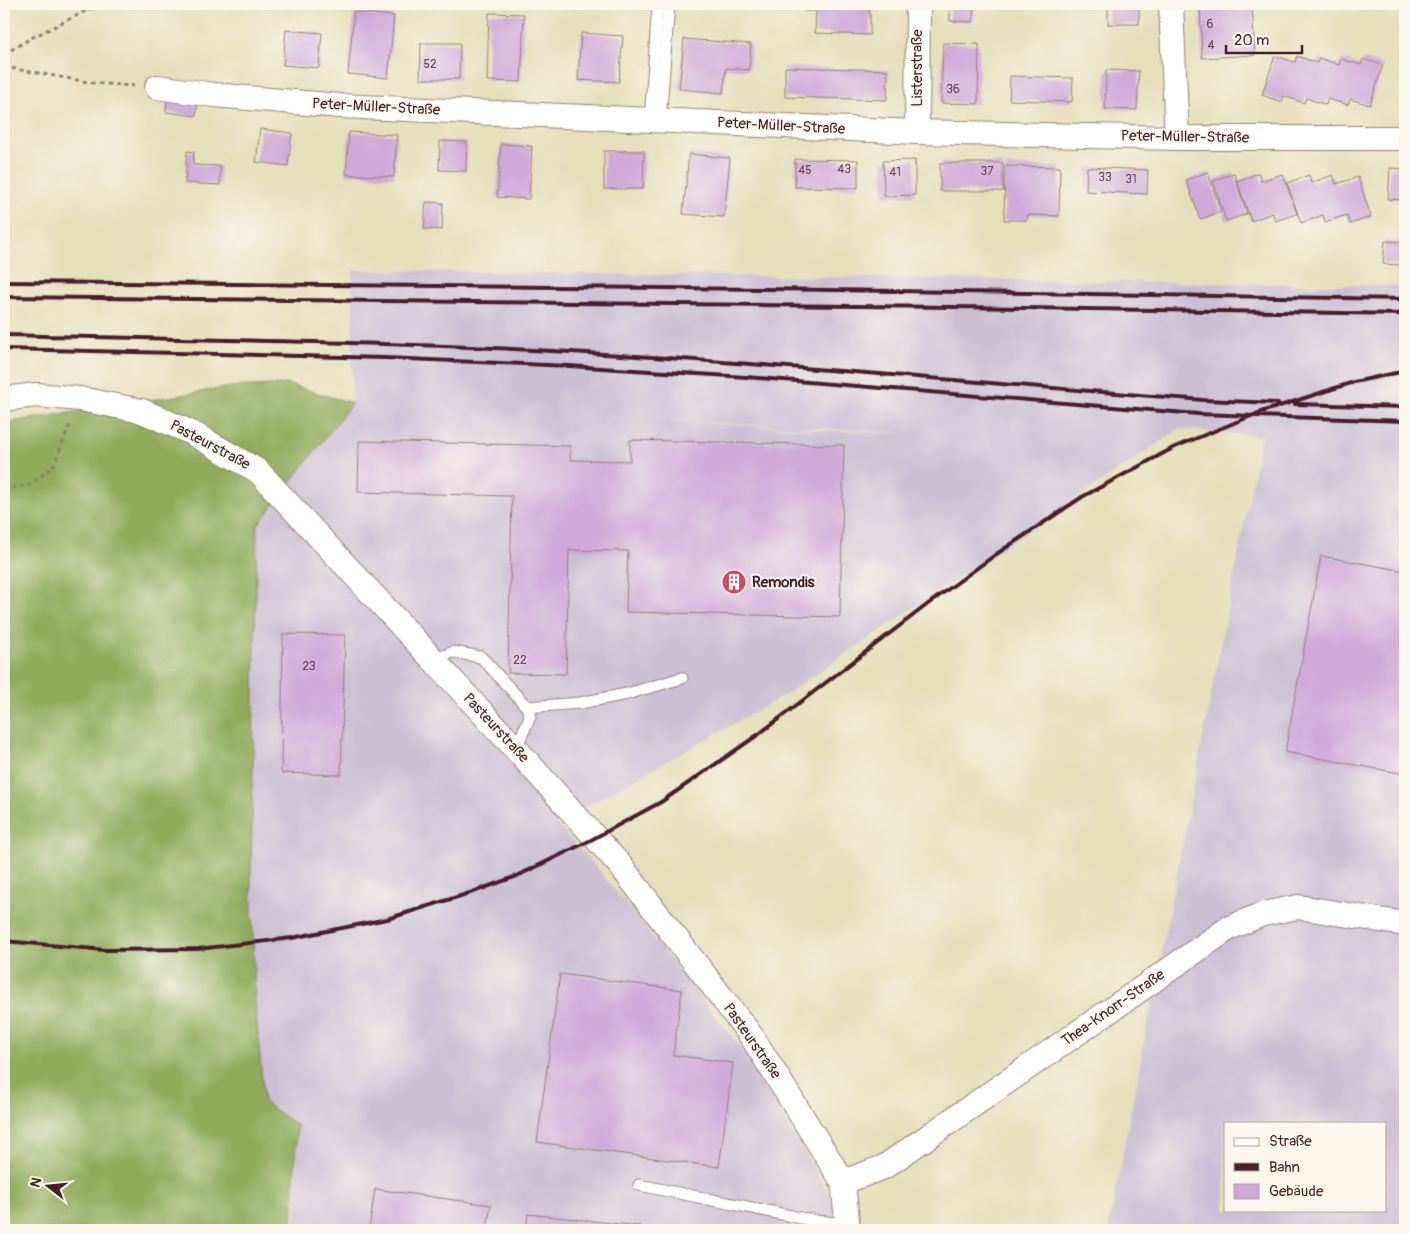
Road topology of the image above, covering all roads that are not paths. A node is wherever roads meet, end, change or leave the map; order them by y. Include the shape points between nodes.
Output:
1 (658, 4) edge
2 (669, 4) edge
3 (918, 4) edge
4 (1171, 4) edge
5 (157, 87) road end
6 (655, 121) junction
7 (917, 132) junction
8 (1177, 138) junction
9 (1405, 138) edge
10 (4, 399) edge
11 (433, 660) junction
12 (682, 678) dead end
13 (527, 707) junction
14 (513, 746) junction
15 (1405, 924) edge
16 (843, 1182) junction
17 (639, 1185) dead end
18 (849, 1227) edge

1 - 6 lane
2 - 6 lane
3 - 7 street, Listerstraße
4 - 8 street
5 - 6 street, Peter-Müller-Straße via 340,106
6 - 7 street, Peter-Müller-Straße
7 - 8 street, Peter-Müller-Straße
8 - 9 street, Peter-Müller-Straße
10 - 11 street, Pasteurstraße via 36,395 80,399 142,411 192,433 258,471
11 - 13 lane via 453,652 481,657
11 - 14 street, Pasteurstraße
12 - 13 lane via 580,703
13 - 14 lane via 530,716 520,739
14 - 16 street, Pasteurstraße via 620,865 752,1037
15 - 16 street, Thea-Knorr-Straße via 1298,907 1263,914 1229,928 884,1167
16 - 18 street, Pasteurstraße
17 - 18 lane

